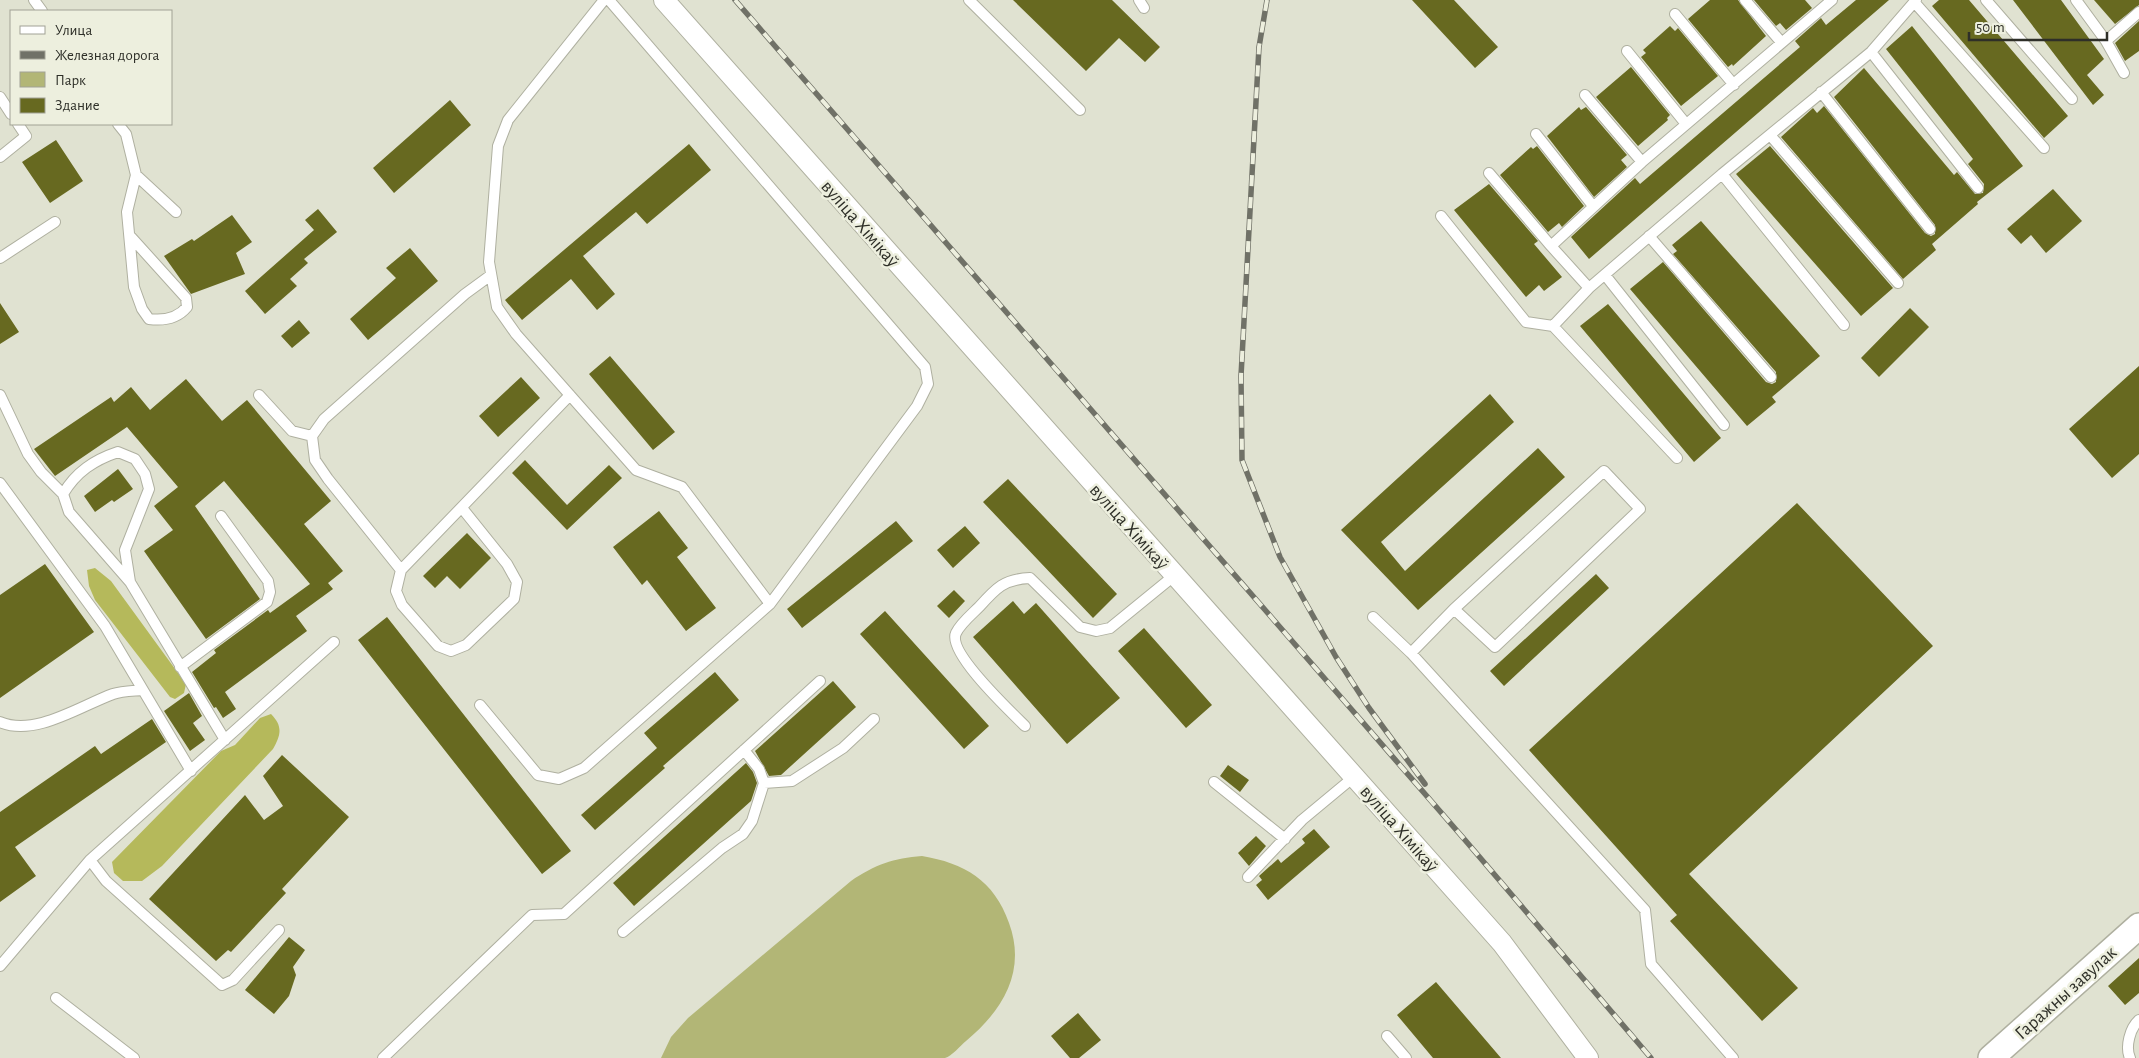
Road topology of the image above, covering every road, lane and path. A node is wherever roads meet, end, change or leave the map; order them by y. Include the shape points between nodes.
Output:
1 (604, 0) edge
2 (609, 0) edge
3 (664, 0) edge
4 (969, 0) edge
5 (1745, 0) edge
6 (1986, 0) edge
7 (2076, 0) edge
8 (1830, 1) edge
9 (1915, 1) edge
10 (2139, 12) edge
11 (1675, 14) dead end
12 (1781, 42) junction
13 (2106, 42) junction
14 (1627, 51) dead end
15 (1870, 52) junction
16 (2124, 73) dead end
17 (1734, 85) junction
18 (1821, 92) junction
19 (1585, 95) dead end
20 (0, 97) edge
21 (2072, 98) dead end
22 (1080, 110) dead end
23 (10, 112) edge
24 (1686, 124) junction
25 (19, 125) edge
26 (119, 125) edge
27 (1536, 134) dead end
28 (1770, 135) junction
29 (2044, 148) dead end
30 (0, 156) edge
31 (1642, 162) junction
32 (1488, 173) dead end
33 (1722, 174) junction
34 (136, 176) junction
35 (1978, 188) dead end
36 (1593, 206) junction
37 (176, 212) dead end
38 (1441, 216) dead end
39 (55, 222) dead end
40 (1930, 229) dead end
41 (1649, 236) junction
42 (131, 237) junction
43 (1551, 246) junction
44 (0, 258) edge
45 (491, 275) junction
46 (1605, 275) junction
47 (1898, 283) dead end
48 (1589, 288) junction
49 (1844, 325) dead end
50 (1553, 326) junction
51 (1771, 377) dead end
52 (0, 395) edge
53 (259, 395) dead end
54 (570, 395) junction
55 (1724, 425) dead end
56 (312, 436) junction
57 (1677, 458) dead end
58 (0, 483) edge
59 (63, 494) junction
60 (462, 508) junction
61 (221, 516) dead end
62 (401, 570) junction
63 (1174, 575) junction
64 (130, 582) junction
65 (770, 604) junction
66 (1454, 609) junction
67 (1374, 617) dead end
68 (334, 642) dead end
69 (1411, 653) junction
70 (180, 667) junction
71 (820, 681) dead end
72 (143, 690) junction
73 (480, 705) dead end
74 (874, 719) dead end
75 (0, 722) edge
76 (1025, 726) dead end
77 (225, 740) junction
78 (744, 750) junction
79 (191, 770) junction
80 (1354, 776) junction
81 (1214, 782) dead end
82 (764, 783) junction
83 (1285, 839) junction
84 (90, 860) junction
85 (1248, 877) dead end
86 (2139, 926) edge
87 (279, 930) dead end
88 (623, 932) dead end
89 (0, 966) edge
90 (56, 998) dead end
91 (2139, 1020) edge
92 (1387, 1036) dead end
93 (134, 1058) edge
94 (383, 1058) edge
95 (1406, 1058) edge
96 (1588, 1058) edge
97 (1733, 1058) edge
98 (1992, 1058) edge
99 (2130, 1058) edge

1 - 45 lane via 508,120 498,146 489,262
2 - 65 lane via 925,367 928,384 917,406
3 - 63 street, вуліца Хімікаў
4 - 22 lane
5 - 12 lane
6 - 21 lane
7 - 13 lane
8 - 12 lane
9 - 15 lane
9 - 29 lane
10 - 13 lane
11 - 17 lane
12 - 17 lane
13 - 16 lane
14 - 24 lane
15 - 18 lane
15 - 35 lane
17 - 24 lane
18 - 28 lane
18 - 40 lane
19 - 31 lane
20 - 23 lane
24 - 31 lane
25 - 30 lane via 26,136
26 - 34 lane via 126,134
27 - 36 lane
28 - 33 lane
28 - 47 lane
31 - 36 lane
32 - 43 lane
33 - 41 lane
33 - 49 lane
34 - 37 lane
34 - 42 lane via 127,212
36 - 43 lane
38 - 50 lane via 1526,322
39 - 44 lane
41 - 46 lane
41 - 51 lane
42 - 42 lane via 186,298 187,307 182,314 162,321 149,319 142,309 134,287
43 - 48 lane
45 - 54 lane via 496,307
45 - 56 lane via 465,294 324,419
46 - 48 lane
46 - 55 lane
48 - 50 lane
50 - 57 lane
52 - 59 lane via 28,454
53 - 56 lane via 292,431
54 - 60 lane
54 - 65 lane via 636,470 682,487
56 - 62 lane via 316,460 328,479
58 - 72 lane via 105,626
59 - 64 lane via 69,512
59 - 64 lane via 72,480 98,459 118,452 135,459 146,474 149,488 125,550
60 - 62 lane
60 - 62 lane via 507,564 517,582 514,599 466,646 451,651 438,646 402,605 396,591
61 - 70 lane via 268,581 270,592 267,602
63 - 76 lane via 1110,628 1096,631 1080,627 1030,578 1013,579 996,589 956,633 955,645 963,660
63 - 80 street, вуліца Хімікаў
64 - 70 lane
65 - 73 lane via 584,768 559,778 538,775
66 - 66 lane via 1604,471 1640,509 1495,648
66 - 69 lane
67 - 69 lane
68 - 77 lane
69 - 97 lane via 1645,910 1651,964
70 - 77 lane
71 - 78 lane
72 - 75 lane via 114,694 52,721 11,727
72 - 79 lane
74 - 82 lane via 843,748 792,781
77 - 79 lane
78 - 82 lane via 759,769
78 - 94 lane via 564,914 532,915
79 - 84 lane
80 - 83 lane via 1302,820
80 - 96 street, вуліца Хімікаў via 1502,943
81 - 83 lane
82 - 88 lane via 752,821 743,834
83 - 85 lane
84 - 87 lane via 106,881 222,985 233,980
84 - 89 lane
86 - 98 street, Гаражны завулак
90 - 93 lane
91 - 99 lane via 2133,1025 2127,1052
92 - 95 lane

